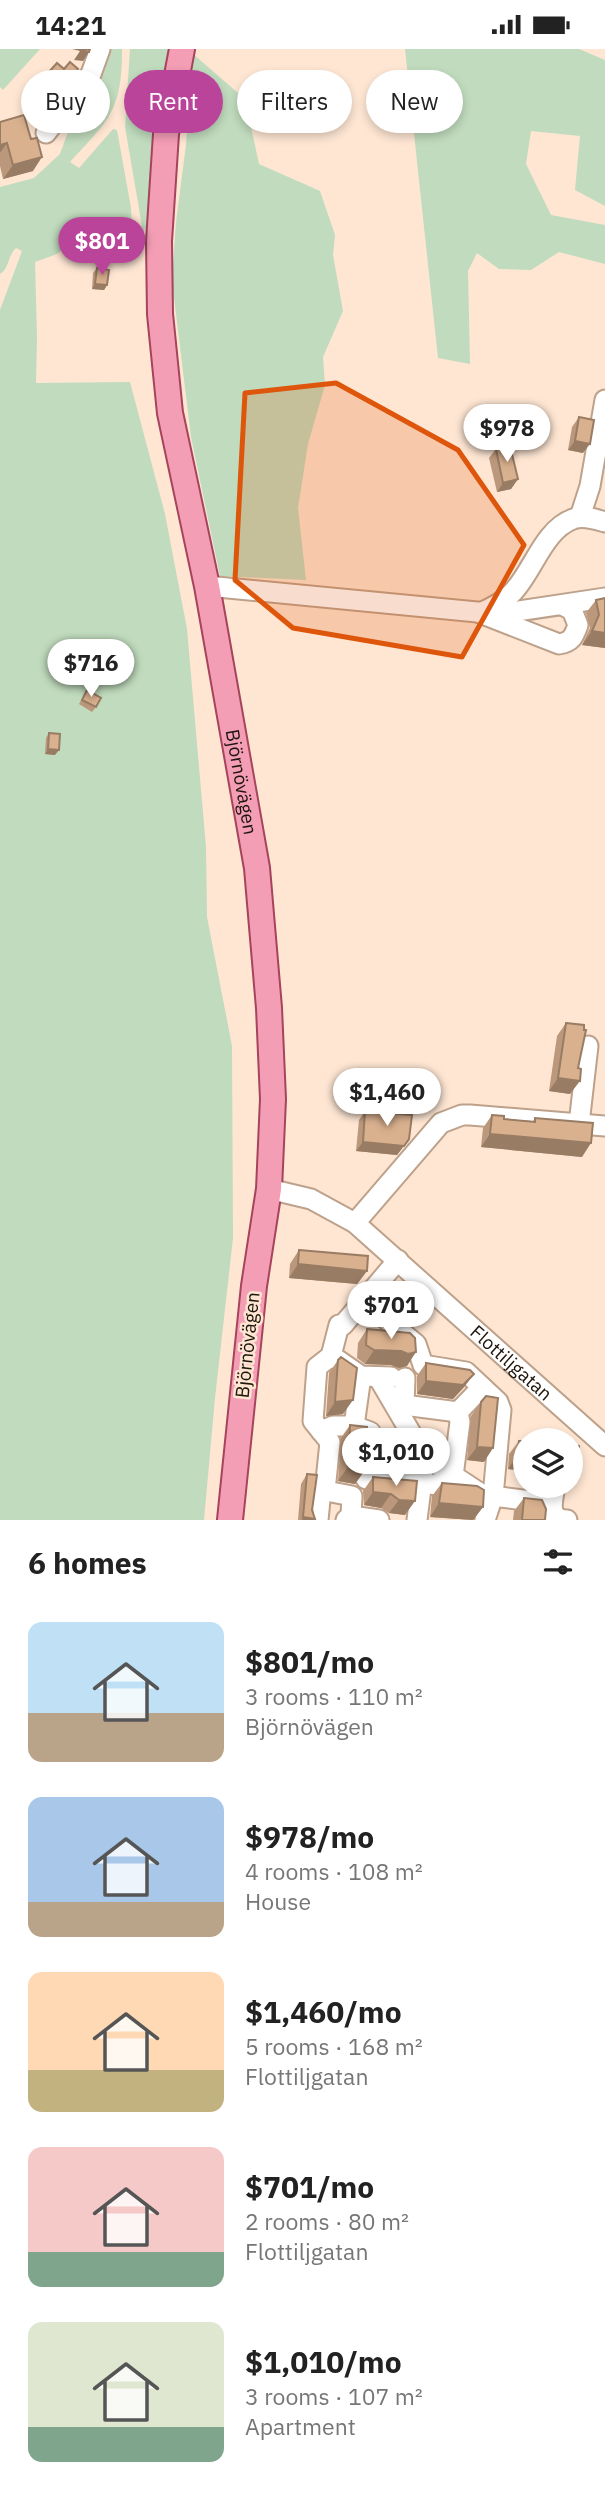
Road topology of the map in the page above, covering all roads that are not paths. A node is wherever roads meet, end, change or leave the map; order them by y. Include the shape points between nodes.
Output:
1 (100, 49) edge
2 (182, 49) edge
3 (92, 70) edge
4 (605, 400) edge
5 (580, 517) junction
6 (605, 522) edge
7 (206, 586) junction
8 (605, 598) edge
9 (562, 605) junction
10 (480, 613) junction
11 (588, 1046) edge
12 (579, 1124) junction
13 (605, 1126) edge
14 (269, 1189) junction
15 (355, 1223) junction
16 (398, 1260) junction
17 (364, 1301) junction
18 (331, 1356) junction
19 (423, 1365) junction
20 (370, 1376) junction
21 (405, 1378) junction
22 (482, 1387) junction
23 (400, 1407) junction
24 (458, 1412) junction
25 (354, 1426) junction
26 (321, 1431) junction
27 (605, 1445) edge
28 (425, 1457) junction
29 (453, 1476) junction
30 (366, 1479) junction
31 (421, 1483) junction
32 (471, 1487) junction
33 (321, 1490) junction
34 (352, 1496) junction
35 (492, 1498) junction
36 (554, 1498) edge
37 (552, 1516) edge
38 (349, 1518) edge
39 (230, 1520) edge
40 (318, 1520) edge
41 (379, 1520) edge
42 (417, 1520) edge
43 (485, 1520) edge

1 - 3 street
2 - 7 main road, Björnövägen via 166,134 160,314 170,413
4 - 5 street
5 - 6 street
5 - 10 street via 552,535 513,592
7 - 10 street
7 - 14 main road, Björnövägen via 262,906 273,1099
8 - 9 street
9 - 10 street
9 - 10 street via 572,610 578,625 566,643 546,641
11 - 12 street
12 - 13 street
12 - 15 street via 470,1115 451,1118 441,1123
14 - 15 street, Flottiljgatan via 311,1199
14 - 39 main road, Björnövägen via 254,1286
15 - 16 street, Flottiljgatan
16 - 17 street
16 - 27 street, Flottiljgatan
17 - 18 street via 341,1325
17 - 19 street via 416,1345
18 - 20 street
18 - 26 street via 317,1367 313,1421
19 - 21 street
19 - 22 street via 466,1372
20 - 21 street
20 - 23 street
20 - 25 street
21 - 23 street
22 - 24 street
22 - 35 street via 501,1410
23 - 24 street
23 - 28 street
24 - 29 street
25 - 26 street
25 - 30 street via 370,1431
26 - 33 street via 330,1442
28 - 29 street
28 - 31 street
29 - 32 street
30 - 31 street
30 - 34 street
31 - 32 street
31 - 42 street
32 - 35 street
33 - 34 street
33 - 40 street
34 - 38 street
35 - 37 street via 546,1503
35 - 43 street
36 - 37 street
38 - 41 street

